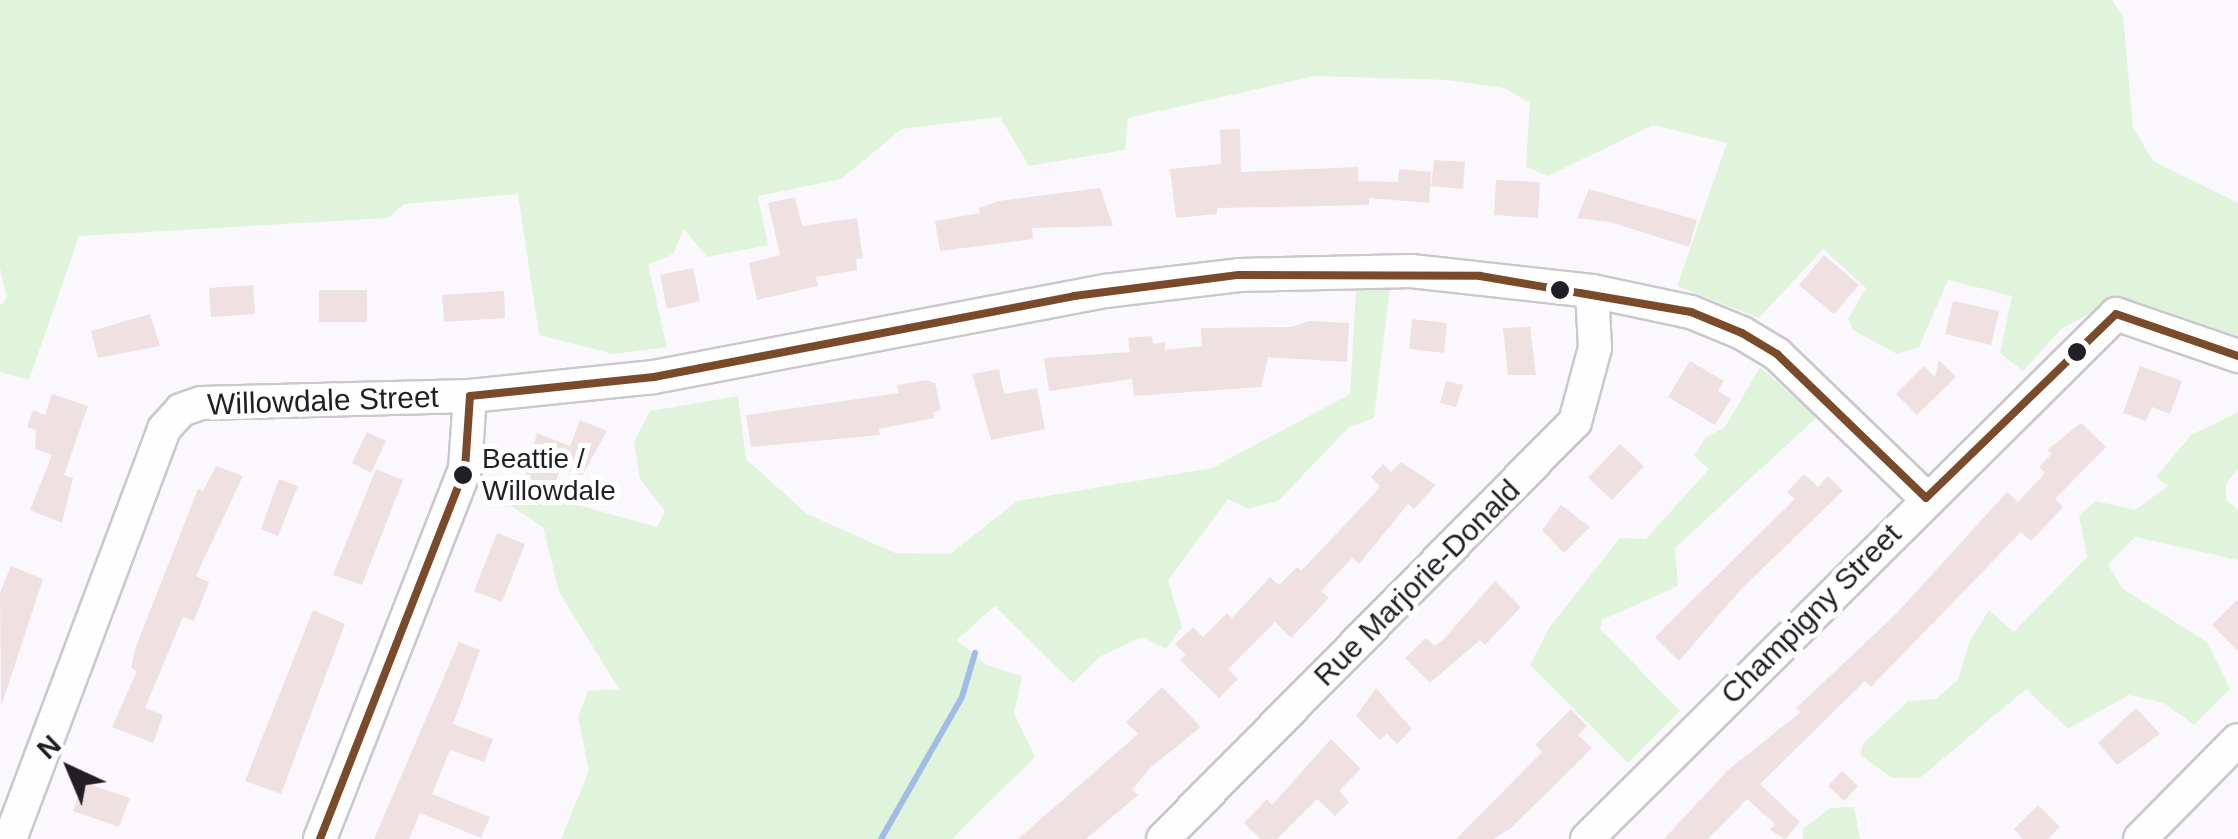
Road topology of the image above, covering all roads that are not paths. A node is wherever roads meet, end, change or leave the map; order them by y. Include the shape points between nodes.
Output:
1 (1592, 291) junction
2 (2238, 356) edge
3 (470, 396) junction
4 (1926, 498) junction
5 (2238, 740) edge
6 (10, 839) edge
7 (320, 839) edge
8 (1164, 839) edge
9 (1587, 839) edge
10 (2140, 839) edge

1 - 3 street, Willowdale Street via 1412,271 1239,274 1089,294 654,377
1 - 4 street, Willowdale Street via 1691,312 1777,354
1 - 8 street, Rue Marjorie-Donald via 1595,348 1575,422
2 - 4 street, Champigny Street via 2116,314
3 - 6 street, Willowdale Street via 201,403 181,410 164,430
3 - 7 street via 464,470
4 - 9 street, Champigny Street
5 - 10 street

